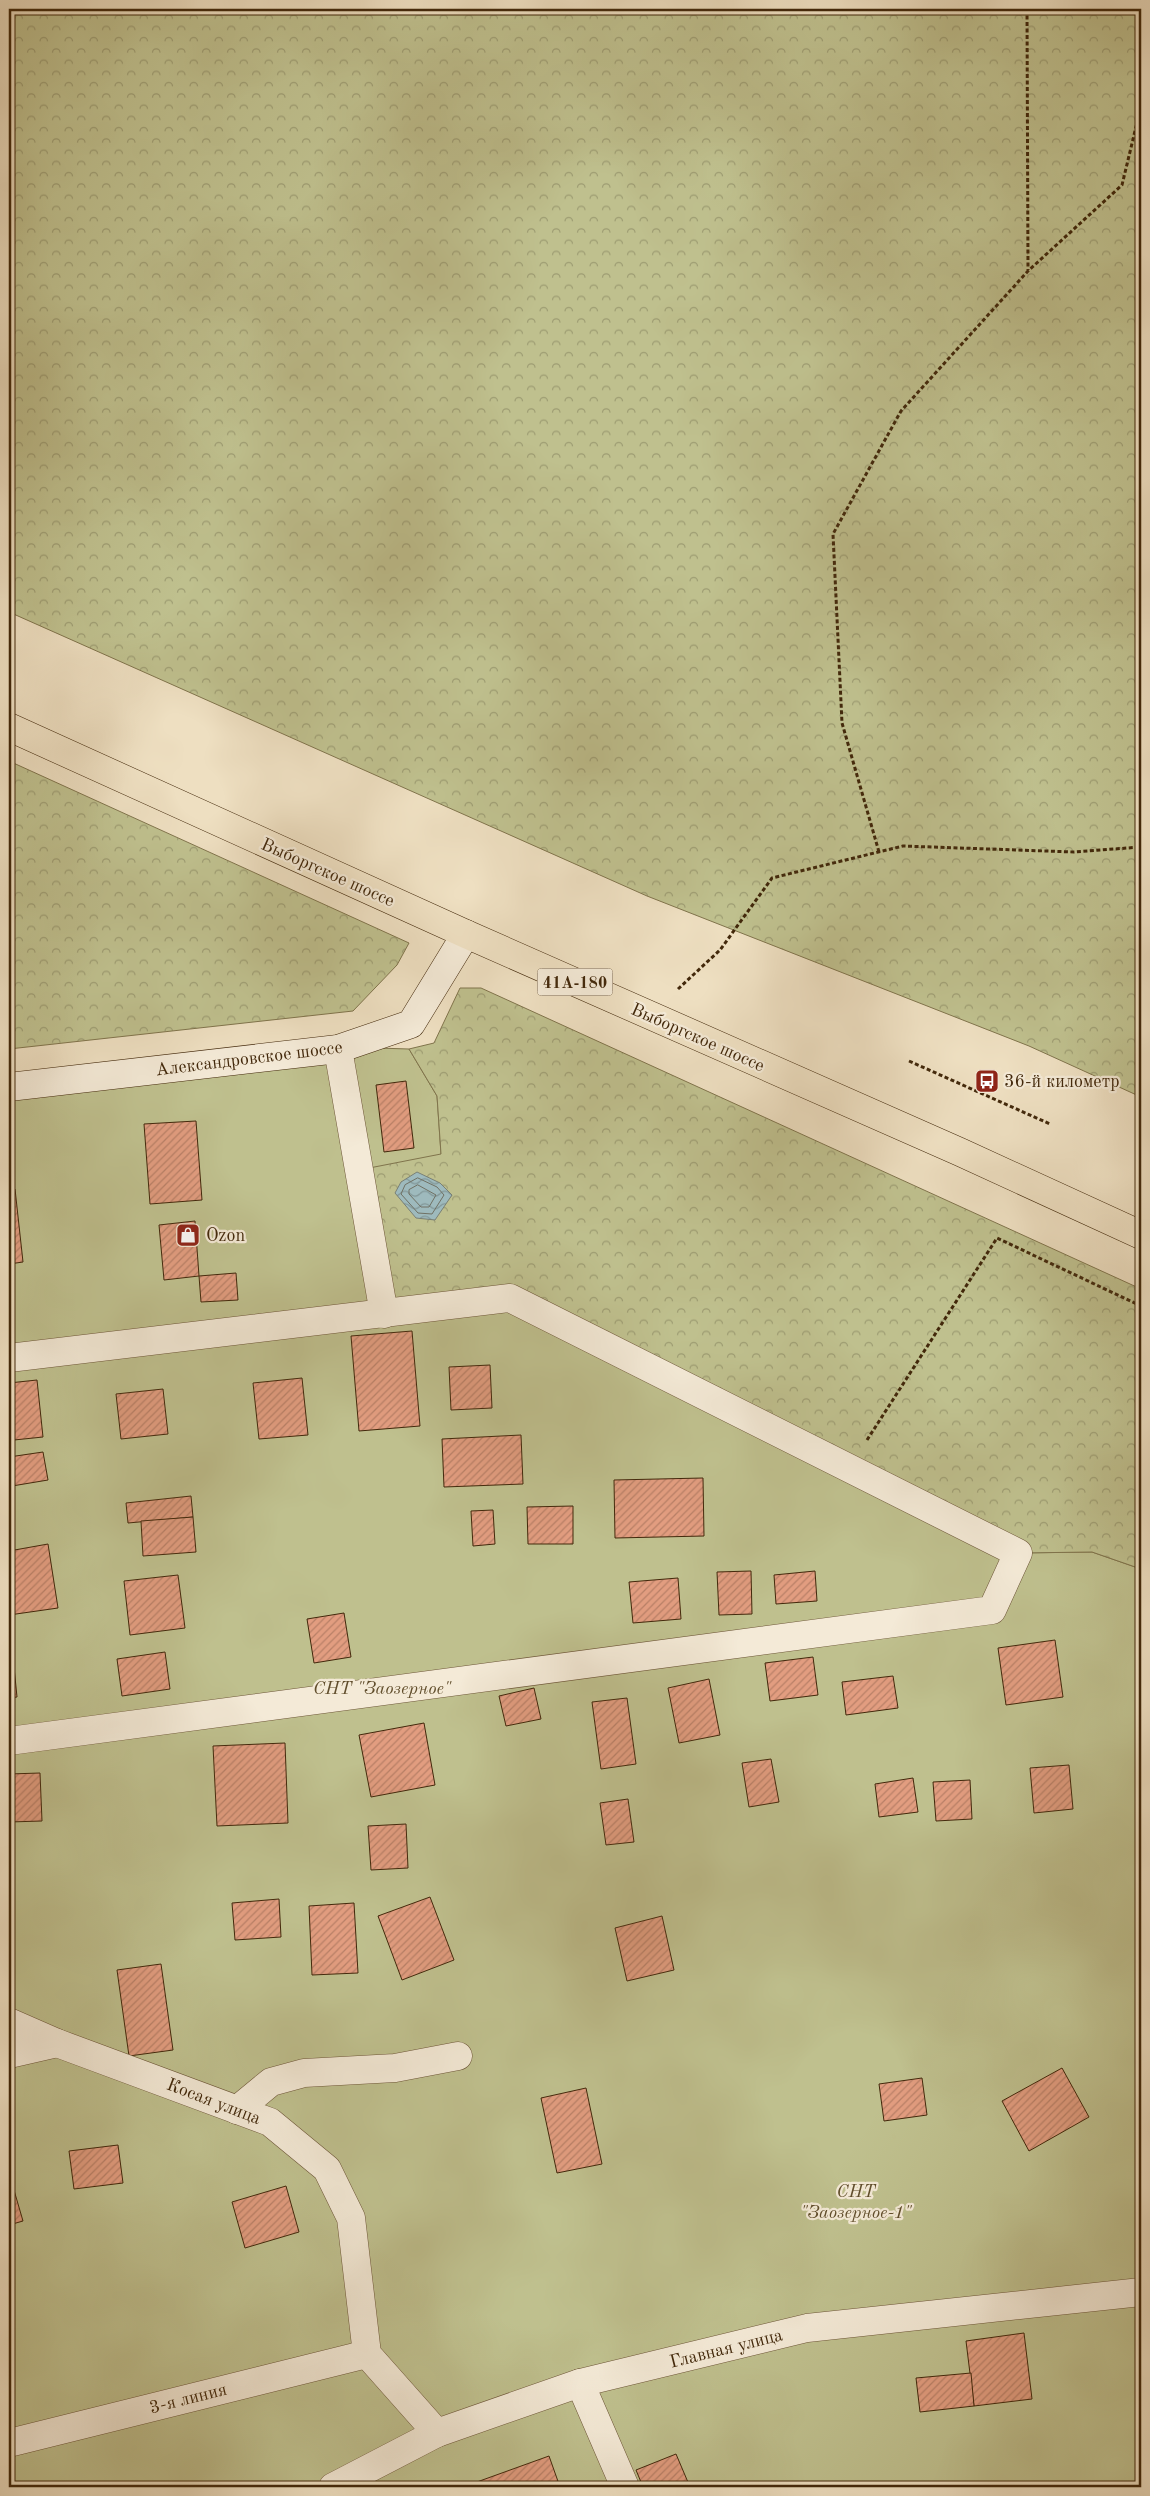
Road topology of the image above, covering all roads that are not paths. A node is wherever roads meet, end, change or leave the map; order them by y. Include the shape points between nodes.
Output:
1 (9, 727) edge
2 (466, 934) junction
3 (338, 1049) junction
4 (9, 1087) edge
5 (1141, 1236) edge
6 (384, 1314) junction
7 (9, 1358) edge
8 (9, 1740) edge
9 (9, 2022) edge
10 (57, 2043) junction
11 (9, 2054) edge
12 (458, 2056) dead end
13 (238, 2110) junction
14 (1141, 2292) edge
15 (368, 2354) junction
16 (580, 2383) junction
17 (437, 2433) junction
18 (9, 2443) edge
19 (333, 2487) edge
20 (625, 2487) edge

1 - 2 main road, Выборгское шоссе / 41А-180
2 - 3 street, Александровское шоссе via 411,1024
2 - 5 main road, Выборгское шоссе / 41А-180
3 - 4 street, Александровское шоссе
3 - 6 street
6 - 7 street
6 - 8 street via 510,1298 1018,1553 992,1610
9 - 10 street, Косая улица
10 - 11 street
10 - 13 street, Косая улица
12 - 13 street via 395,2068 304,2073 270,2082
13 - 15 street, Косая улица via 270,2122 327,2169 351,2218
14 - 16 street, Главная улица via 807,2328
15 - 17 street
15 - 18 street, 3-я линия
16 - 17 street, Главная улица
16 - 20 street
17 - 19 street, Главная улица

